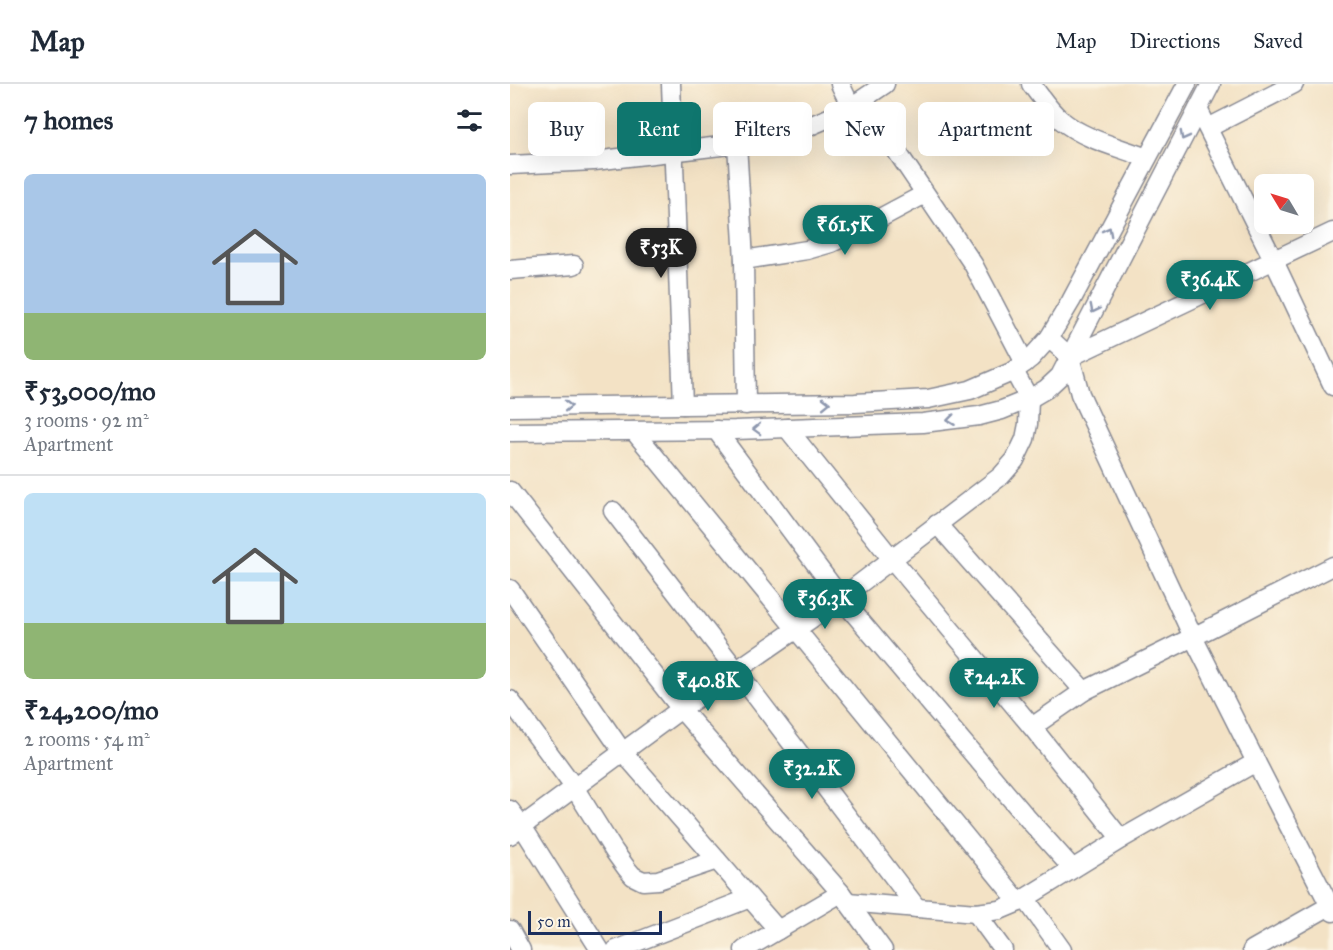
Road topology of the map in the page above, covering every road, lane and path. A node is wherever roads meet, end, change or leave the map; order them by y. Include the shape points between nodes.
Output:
1 (670, 84) edge
2 (840, 84) edge
3 (885, 84) edge
4 (1031, 84) edge
5 (1187, 84) edge
6 (1211, 84) edge
7 (1294, 84) edge
8 (671, 102) edge
9 (854, 102) edge
10 (859, 102) edge
11 (1198, 109) junction
12 (1208, 128) junction
13 (642, 156) edge
14 (674, 156) edge
15 (737, 156) edge
16 (896, 156) edge
17 (1147, 158) junction
18 (510, 165) edge
19 (925, 194) junction
20 (1333, 232) edge
21 (744, 260) junction
22 (1274, 261) junction
23 (574, 265) dead end
24 (510, 270) edge
25 (1049, 338) junction
26 (1070, 357) junction
27 (1019, 367) junction
28 (1333, 386) edge
29 (1029, 399) junction
30 (683, 405) junction
31 (746, 405) junction
32 (510, 407) edge
33 (787, 428) junction
34 (716, 430) junction
35 (634, 431) junction
36 (510, 432) edge
37 (510, 491) edge
38 (613, 512) dead end
39 (938, 525) junction
40 (892, 559) junction
41 (1333, 566) edge
42 (510, 590) edge
43 (841, 598) junction
44 (796, 628) junction
45 (1193, 637) junction
46 (736, 670) junction
47 (1084, 691) junction
48 (510, 700) edge
49 (681, 709) junction
50 (1032, 727) junction
51 (622, 751) junction
52 (1256, 762) junction
53 (574, 787) junction
54 (510, 810) edge
55 (516, 831) edge
56 (1121, 839) junction
57 (717, 860) junction
58 (1072, 868) junction
59 (844, 897) junction
60 (750, 898) junction
61 (1022, 900) junction
62 (1332, 907) edge
63 (917, 908) junction
64 (976, 913) junction
65 (510, 930) edge
66 (778, 930) junction
67 (521, 950) edge
68 (600, 950) edge
69 (616, 950) edge
70 (744, 950) edge
71 (884, 950) edge
72 (1003, 950) edge
73 (1062, 950) edge
74 (1251, 950) edge

1 - 8 street
2 - 9 street
3 - 10 street
4 - 17 street via 1063,121 1092,138
5 - 17 street
6 - 11 street
7 - 12 street
11 - 12 street
11 -> 26 street
12 - 22 street
13 - 18 street
14 - 30 street
15 - 21 street
16 - 19 street
25 -> 17 street
19 - 21 street via 831,243
19 - 27 street via 973,264
20 - 22 street
21 - 31 street
22 - 26 street
22 - 28 street
23 - 24 street
25 - 26 street
25 - 27 street
26 - 29 street via 1060,376
26 - 45 street via 1080,394
27 - 29 street
31 -> 27 street via 928,399 970,390
29 -> 33 street via 979,416 923,423
29 - 39 street via 1025,439 1015,460 1001,476
30 - 31 street
32 -> 30 street
33 -> 34 street
33 - 40 street
34 - 35 street
34 - 43 street
35 - 36 street
35 - 44 street
37 - 49 street
38 - 46 street
39 - 40 street
39 - 47 street
40 - 43 street
40 - 50 street
41 - 45 street
42 - 51 street
43 - 44 street
43 - 58 street
44 - 46 street
44 - 61 street
45 - 47 street
45 - 52 street
46 - 49 street
46 - 63 street
47 - 50 street
48 - 53 street
49 - 51 street
49 - 59 street
50 - 56 street
51 - 53 street
51 - 57 street
52 - 56 street
52 - 62 street
53 - 55 street
53 - 57 street via 633,876 643,881 658,880
54 - 55 street
55 - 68 street
56 - 58 street
57 - 60 street
58 - 61 street
59 - 63 street
59 - 66 street
59 - 71 street
60 - 66 street
60 - 69 street
61 - 64 street via 1000,910
61 - 73 street
62 - 74 street
63 - 64 street
64 - 72 street
65 - 67 street
66 - 70 street

